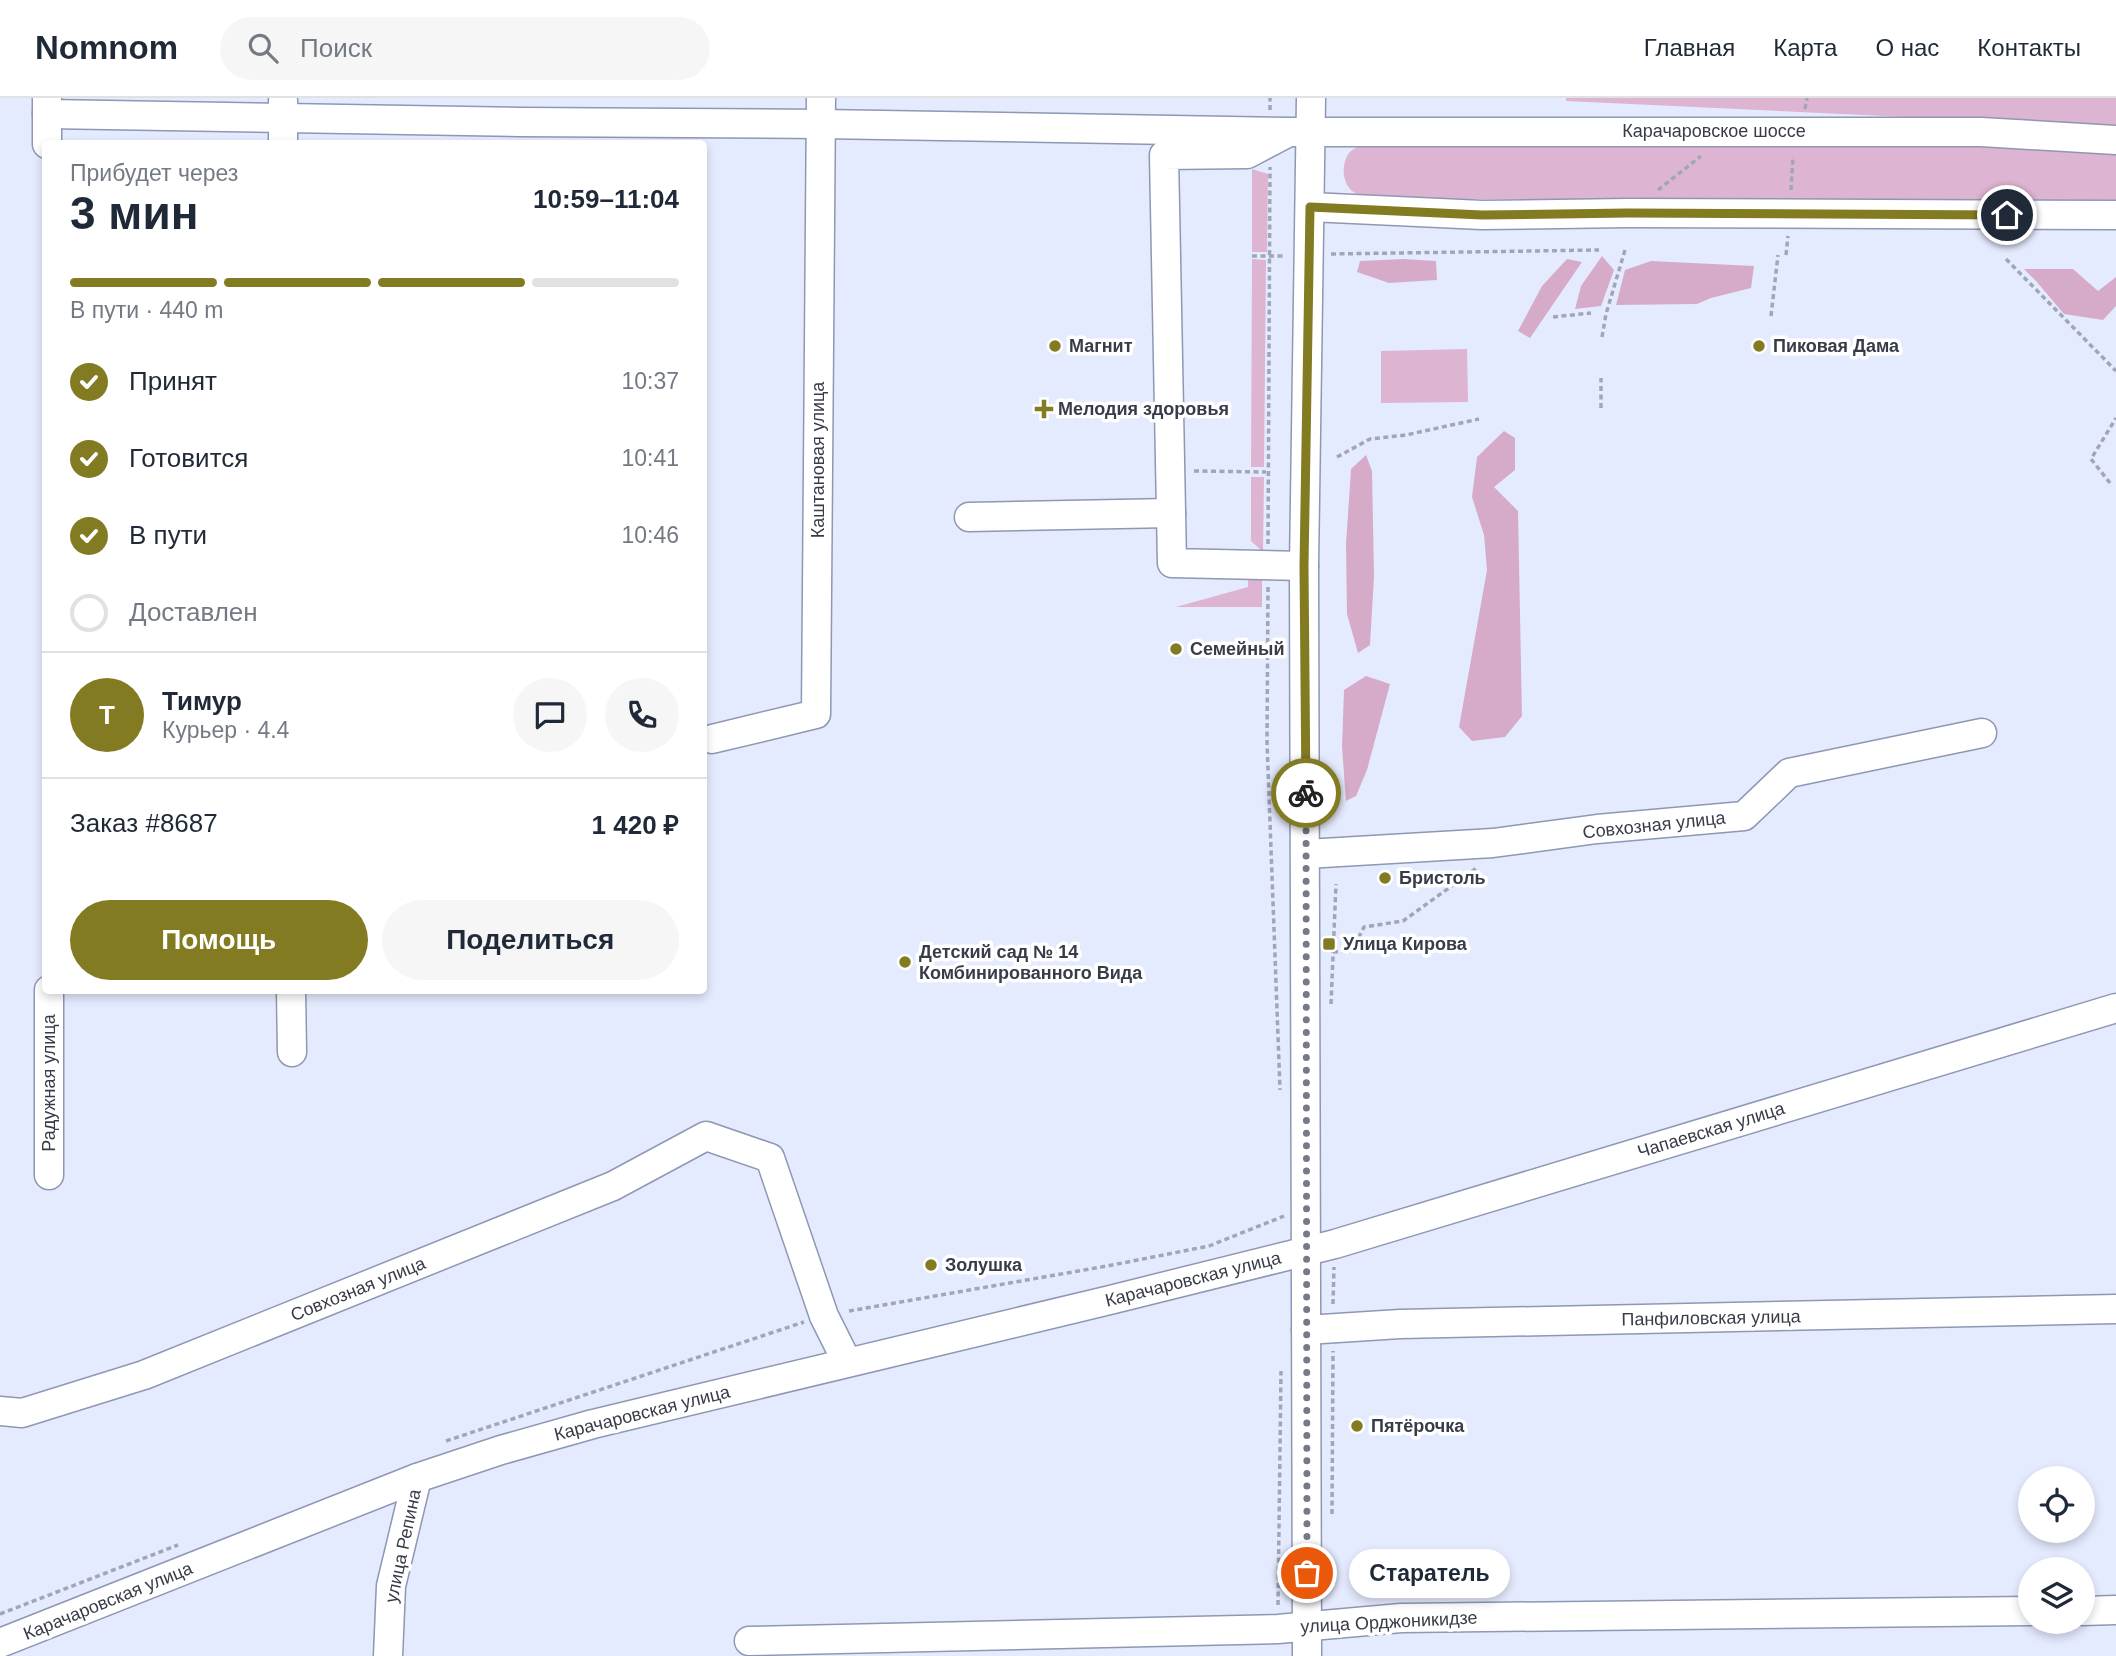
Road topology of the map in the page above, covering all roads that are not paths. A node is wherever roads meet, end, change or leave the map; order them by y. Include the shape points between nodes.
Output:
1 (1311, 98) edge
2 (47, 106) edge
3 (821, 111) edge
4 (283, 120) edge
5 (519, 133) edge
6 (1285, 134) junction
7 (47, 140) edge
8 (2116, 140) edge
9 (1310, 207) junction
10 (2116, 215) edge
11 (1171, 513) junction
12 (969, 517) dead end
13 (1304, 566) junction
14 (1982, 733) dead end
15 (712, 739) dead end
16 (1306, 854) junction
17 (49, 994) edge
18 (291, 994) edge
19 (2116, 1009) edge
20 (292, 1052) dead end
21 (49, 1175) dead end
22 (1306, 1250) junction
23 (2116, 1310) edge
24 (1306, 1330) junction
25 (847, 1362) junction
26 (0, 1411) edge
27 (417, 1478) junction
28 (2116, 1610) edge
29 (2018, 1611) edge
30 (2095, 1611) edge
31 (1307, 1626) junction
32 (749, 1641) dead end
33 (0, 1643) edge
34 (388, 1656) edge
35 (1307, 1656) edge

1 - 6 street
2 - 4 street, Карачаровское шоссе
2 - 7 street
3 - 5 street, Карачаровское шоссе
3 - 6 street, Карачаровское шоссе
3 - 15 street, Каштановая улица via 816,714
4 - 5 street, Карачаровское шоссе
6 - 8 street, Карачаровское шоссе via 1981,132
6 - 9 street
6 - 11 street via 1247,154 1164,155
9 - 10 street via 1482,215
9 - 13 street
11 - 12 street
11 - 13 street via 1172,563
13 - 16 street
14 - 16 street, Совхозная улица via 1789,773 1744,816 1493,843
16 - 22 street
17 - 21 street, Радужная улица
18 - 20 street
19 - 22 street, Чапаевская улица
22 - 24 street
22 - 25 street, Карачаровская улица
23 - 24 street, Панфиловская улица via 1400,1324
24 - 31 street
25 - 26 street, Совхозная улица via 824,1315 770,1158 706,1136 613,1186 144,1375 22,1413
25 - 27 street, Карачаровская улица via 593,1424
27 - 33 street, Карачаровская улица
27 - 34 street, улица Репина via 391,1586
28 - 30 street
29 - 31 street, улица Орджоникидзе via 1415,1618
31 - 32 street, улица Орджоникидзе
31 - 35 street

